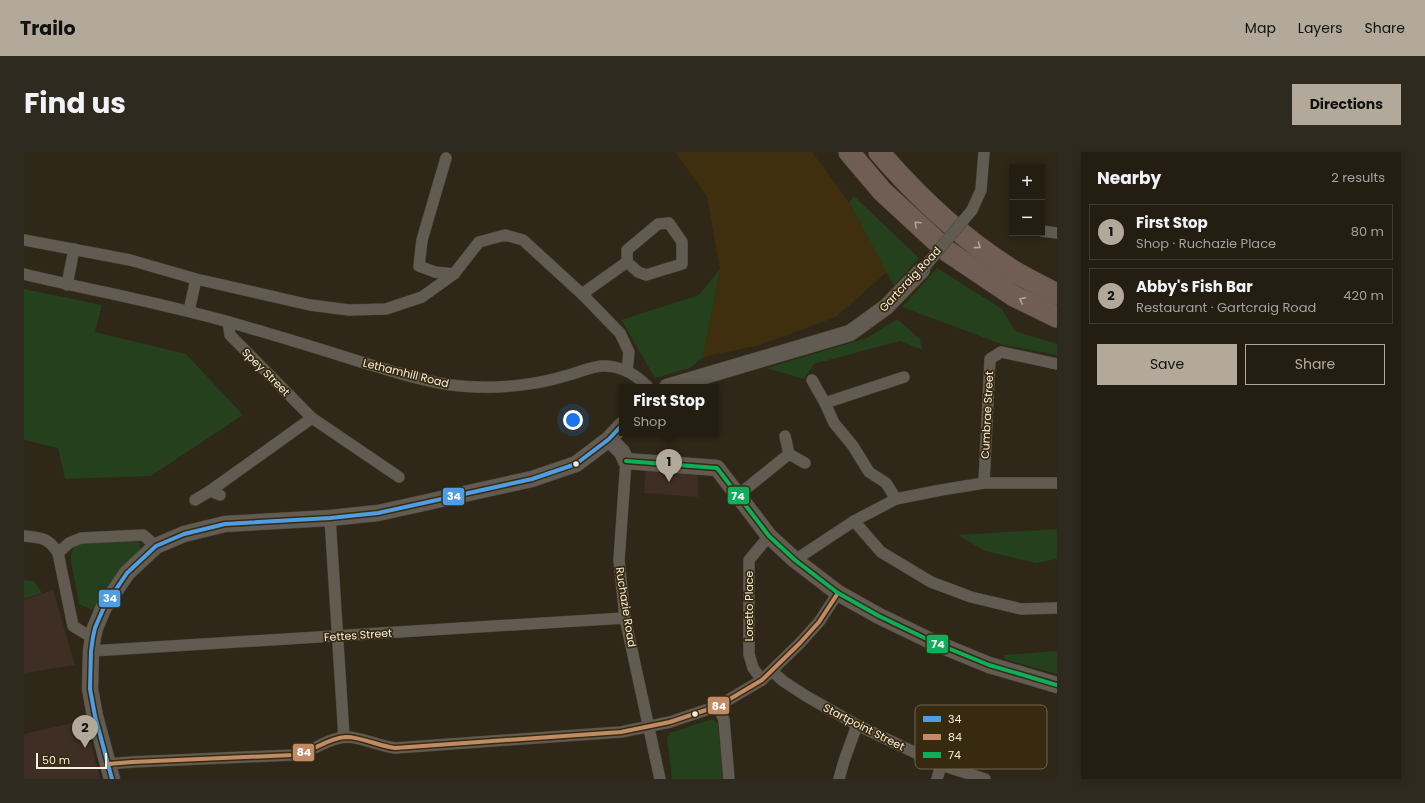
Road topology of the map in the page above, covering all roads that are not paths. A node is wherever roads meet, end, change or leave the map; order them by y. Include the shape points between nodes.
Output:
1 (849, 152) edge
2 (879, 152) edge
3 (984, 152) edge
4 (446, 158) dead end
5 (1045, 231) edge
6 (1057, 233) edge
7 (24, 240) edge
8 (74, 250) junction
9 (627, 262) junction
10 (922, 270) joint
11 (24, 274) edge
12 (454, 274) junction
13 (196, 279) junction
14 (67, 285) junction
15 (582, 294) junction
16 (1057, 294) edge
17 (189, 311) junction
18 (1057, 317) edge
19 (228, 322) junction
20 (1057, 364) edge
21 (627, 370) junction
22 (904, 377) dead end
23 (812, 380) dead end
24 (645, 384) edge
25 (677, 384) edge
26 (825, 403) junction
27 (312, 418) junction
28 (619, 428) edge
29 (785, 436) dead end
30 (609, 439) junction
31 (789, 454) junction
32 (626, 461) junction
33 (805, 463) dead end
34 (399, 477) dead end
35 (984, 483) junction
36 (1057, 483) edge
37 (737, 496) junction
38 (896, 499) junction
39 (195, 500) dead end
40 (330, 518) junction
41 (854, 521) junction
42 (24, 536) edge
43 (769, 536) junction
44 (153, 549) junction
45 (58, 552) junction
46 (795, 560) junction
47 (838, 593) junction
48 (1057, 608) edge
49 (626, 618) junction
50 (338, 636) junction
51 (93, 639) junction
52 (772, 670) junction
53 (762, 680) junction
54 (1057, 685) edge
55 (718, 706) junction
56 (857, 725) junction
57 (649, 728) junction
58 (344, 737) junction
59 (915, 753) edge
60 (940, 769) edge
61 (954, 769) edge
62 (110, 772) edge
63 (660, 779) edge
64 (729, 779) edge
65 (839, 779) edge
66 (937, 779) edge
67 (985, 779) edge

18 -> 1 highway via 1014,296 947,251 882,191
2 -> 16 highway via 906,183 959,233 1006,267
3 - 10 street, Gartcraig Road, bridge via 981,190 972,210
4 - 12 street via 422,240 419,266 435,272
5 - 6 street
7 - 8 street
8 - 13 street via 130,260
8 - 14 street
9 - 9 street via 627,250 658,224 670,223 682,242 682,264 646,275 638,272
9 - 15 street
10 - 25 street, Gartcraig Road via 886,307 850,333
11 - 14 street, Lethamhill Road
12 - 13 street via 422,297 386,309 349,310 310,305
12 - 15 street via 479,242 504,235 524,240
13 - 17 street
14 - 17 street, Lethamhill Road
15 - 21 street via 620,333 629,352
17 - 19 street, Lethamhill Road
19 - 21 street, Lethamhill Road via 392,371 440,383 478,388 520,385 605,366
19 - 27 street, Spey Street via 230,335
20 - 35 street, Cumbrae Street via 1001,352 990,359
21 - 24 street, Lethamhill Road
22 - 26 street
23 - 26 street
26 - 38 street via 834,423 853,446 869,472 886,484
27 - 34 street, Spey Street
27 - 39 street via 215,493
28 - 30 street
29 - 31 street
30 - 32 street via 622,452
30 - 40 street via 576,464 532,479 378,513
31 - 33 street
31 - 37 street
32 - 37 street via 717,468
32 - 49 street, Ruchazie Road via 619,560
35 - 36 street
35 - 38 street
37 - 43 street
38 - 41 street
40 - 44 street via 225,524 184,534
40 - 50 street
41 - 46 street
41 - 48 street via 881,552 931,582 971,597 1021,609
42 - 45 street via 44,538 52,543
43 - 46 street
43 - 53 street, Loretto Place via 749,560 749,654 753,668
44 - 45 street via 137,535 81,538 68,543
44 - 51 street via 127,573 104,607
45 - 51 street via 73,626
46 - 47 street
47 - 52 street via 819,622
47 - 54 street via 933,642 989,665
49 - 50 street, Fettes Street
49 - 57 street, Ruchazie Road
50 - 51 street, Fettes Street
50 - 58 street
51 - 62 street via 90,689
52 - 53 street
52 - 56 street, Startpoint Street via 783,681 806,696
53 - 55 street
55 - 57 street
55 - 64 street via 724,720
56 - 59 street, Startpoint Street
56 - 65 street
57 - 58 street via 395,748
57 - 63 street, Ruchazie Road
58 - 62 street via 293,755 132,762
60 - 66 street
61 - 67 street, Startpoint Street

